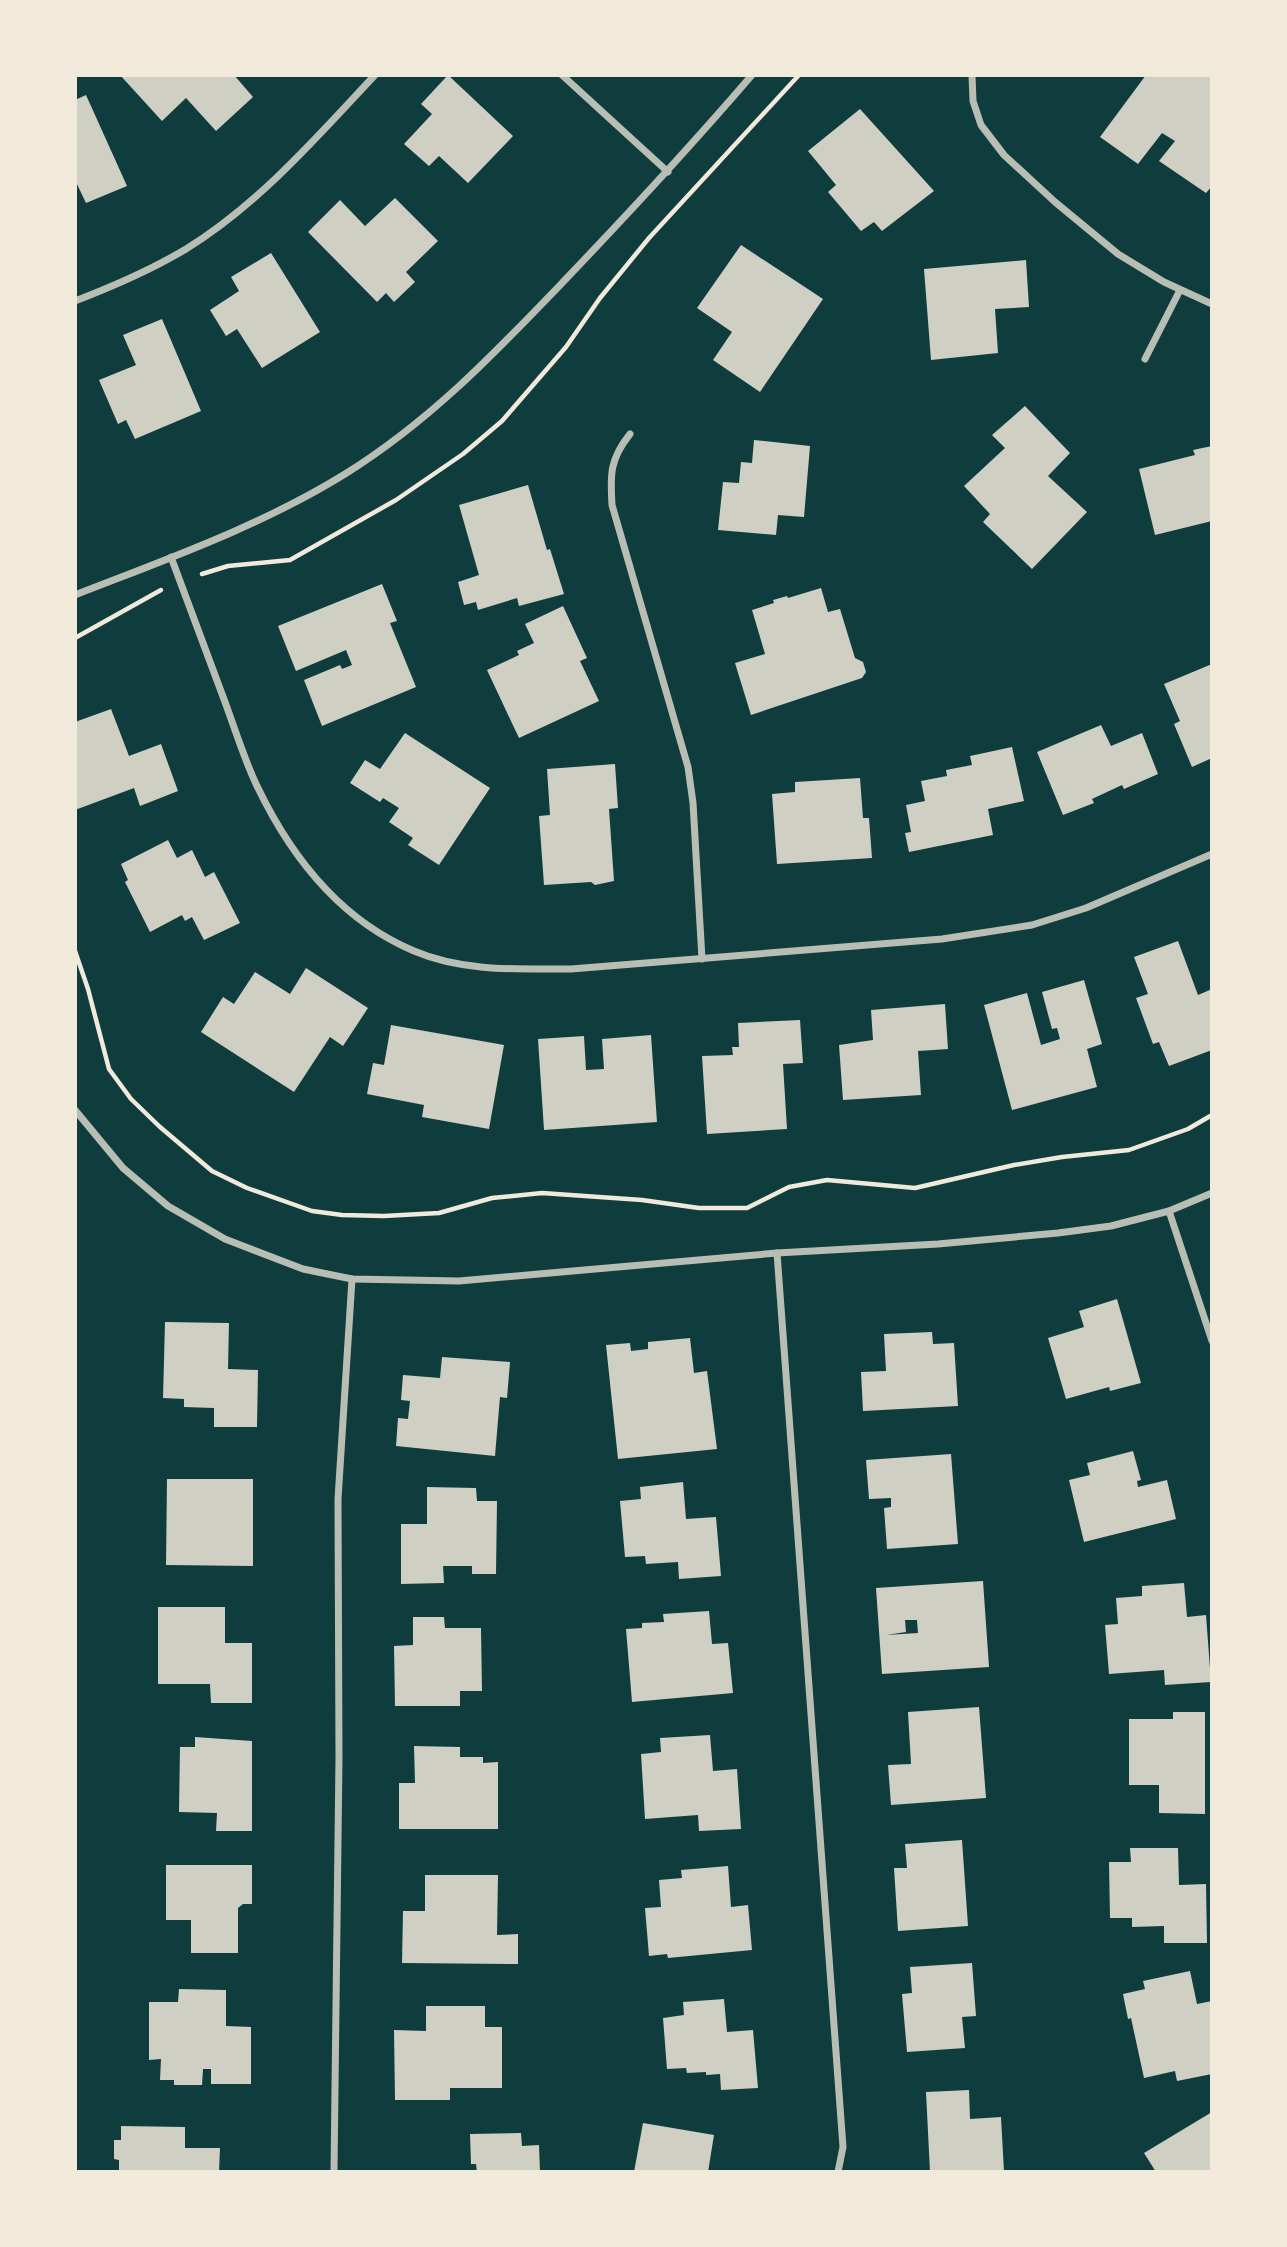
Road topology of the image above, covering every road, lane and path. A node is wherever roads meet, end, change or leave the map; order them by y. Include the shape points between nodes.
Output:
1 (375, 75) edge
2 (562, 75) edge
3 (752, 75) edge
4 (800, 75) edge
5 (972, 75) edge
6 (668, 172) junction
7 (1180, 289) junction
8 (75, 301) edge
9 (1212, 304) edge
10 (1145, 359) dead end
11 (630, 434) dead end
12 (171, 557) junction
13 (210, 571) dead end
14 (151, 594) dead end
15 (75, 595) edge
16 (75, 638) edge
17 (1212, 854) edge
18 (75, 951) edge
19 (702, 959) junction
20 (75, 1110) edge
21 (1212, 1115) edge
22 (1212, 1193) edge
23 (1169, 1211) junction
24 (777, 1253) junction
25 (352, 1279) junction
26 (1212, 1341) edge
27 (334, 2172) edge
28 (838, 2172) edge

1 - 8 street via 279,176 233,216 129,280
2 - 6 street
3 - 6 street
4 - 13 path via 649,238 566,347 502,421 463,454 396,500 290,560
5 - 7 street via 973,101 981,125 1004,155 1118,254
6 - 12 street via 479,370 421,422 345,474 266,518
7 - 9 street
7 - 10 street
11 - 19 street via 617,451 610,476 612,505 688,767
12 - 15 street
12 - 19 street via 256,784 310,874 344,908 414,951 470,966 571,969
14 - 16 path
17 - 19 street via 1086,908 1032,925 942,939
18 - 21 path via 109,1069 131,1100 212,1171 312,1211 384,1216 439,1213 492,1198 542,1193 699,1208 747,1208 789,1187 827,1180 915,1188 1050,1159 1129,1150 1188,1129
20 - 25 street via 123,1168 168,1206 225,1239 303,1269
22 - 23 street
23 - 24 street via 1058,1234
23 - 26 street
24 - 25 street via 459,1281
24 - 28 street via 843,2147
25 - 27 street via 338,1500

